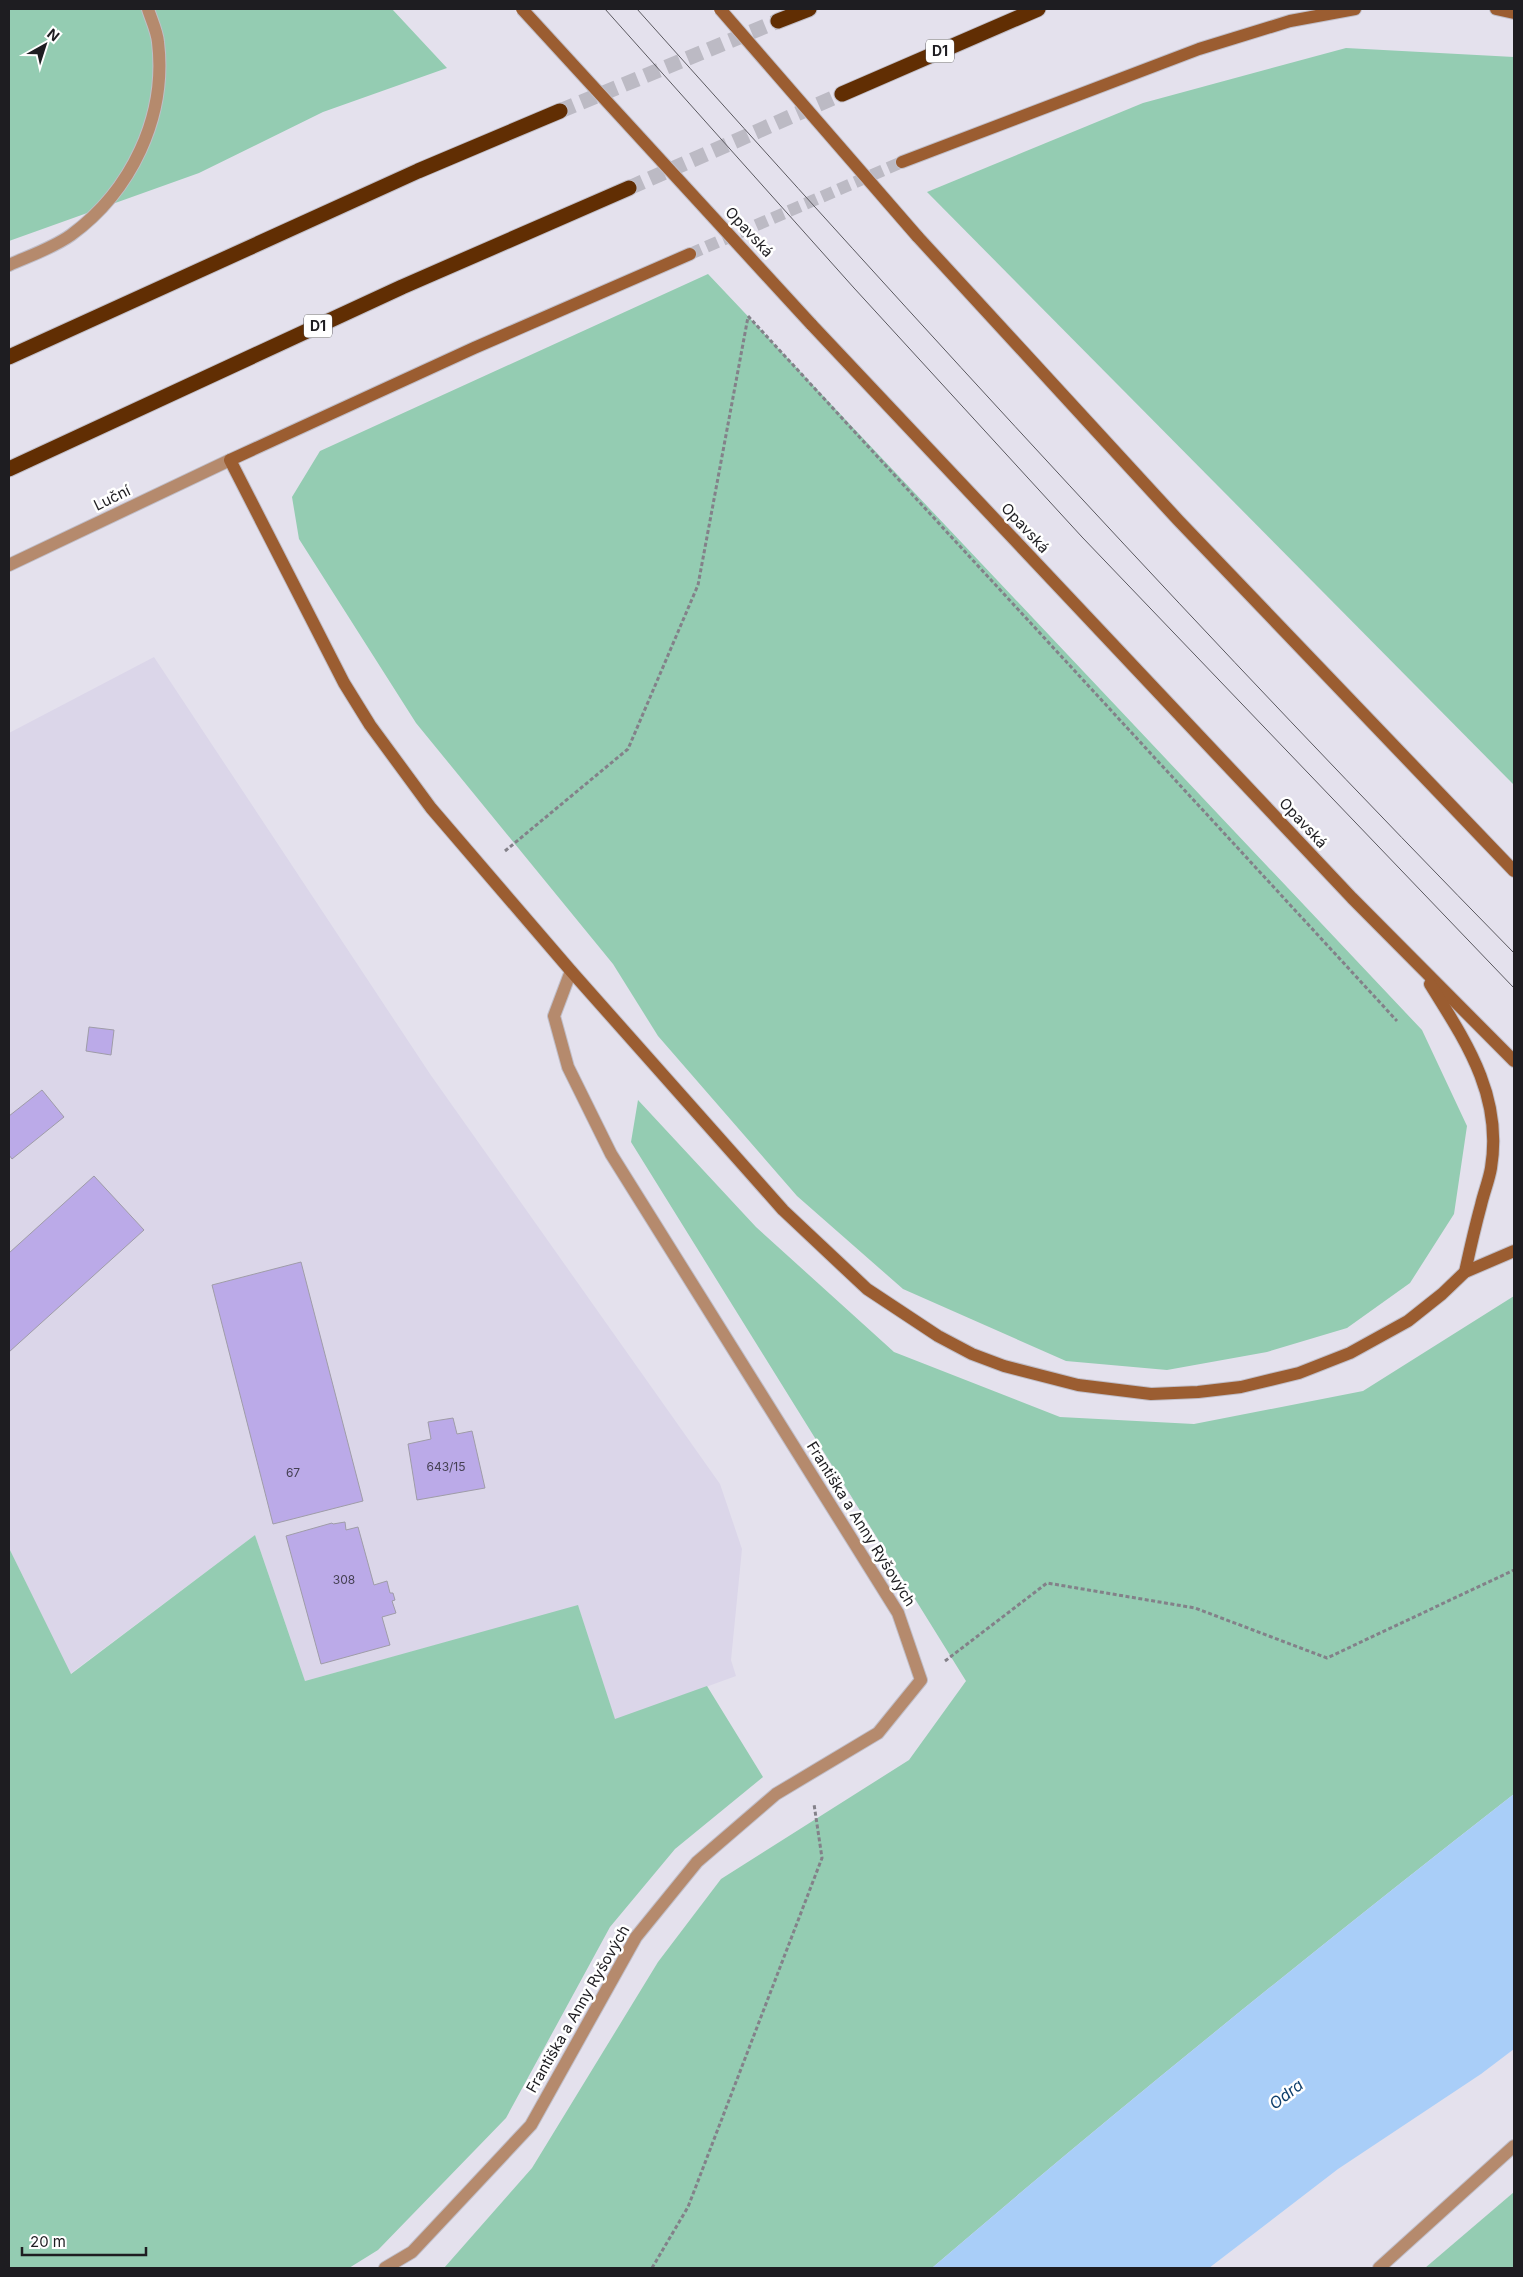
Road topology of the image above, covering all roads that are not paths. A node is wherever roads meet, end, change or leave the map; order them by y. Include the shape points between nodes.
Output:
1 (148, 9) edge
2 (522, 9) edge
3 (720, 9) edge
4 (809, 9) edge
5 (1038, 9) edge
6 (1355, 9) edge
7 (1496, 9) edge
8 (1514, 13) edge
9 (778, 21) tunnel mouth
10 (842, 94) tunnel mouth
11 (560, 111) tunnel mouth
12 (902, 162) tunnel mouth
13 (629, 188) tunnel mouth
14 (690, 254) tunnel mouth
15 (9, 265) edge
16 (9, 357) edge
17 (230, 460) junction
18 (9, 469) edge
19 (9, 565) edge
20 (1514, 871) edge
21 (1418, 965) junction
22 (571, 971) junction
23 (1514, 1061) edge
24 (1514, 1251) edge
25 (1465, 1272) junction
26 (1514, 2146) edge
27 (386, 2268) edge
28 (1379, 2268) edge

1 - 15 street via 158,41 159,85 149,132 129,173 102,208 69,236
2 - 21 main road, Opavská, bridge via 811,324
3 - 20 main road, bridge via 917,236 1172,513
4 - 9 highway
5 - 10 highway, D1
6 - 12 main road via 1290,21 1199,49
7 - 8 main road
11 - 16 highway via 418,170
13 - 18 highway, D1 via 402,287
14 - 17 main road
17 - 19 street, Luční
17 - 22 main road via 344,683 370,725 407,777
21 - 23 main road, Opavská
21 - 25 main road via 1476,1062 1488,1098 1493,1135 1491,1168
22 - 25 main road via 782,1210 836,1262 867,1289 930,1331 972,1354 1004,1366 1078,1385 1151,1394 1198,1392 1271,1381 1328,1363 1373,1342 1408,1321
22 - 27 street, Františka a Anny Ryšových via 554,1016 568,1067 598,1128 611,1154 898,1613 921,1680 878,1733 776,1794 697,1862 636,1938 531,2125 412,2252
24 - 25 main road
26 - 28 street

